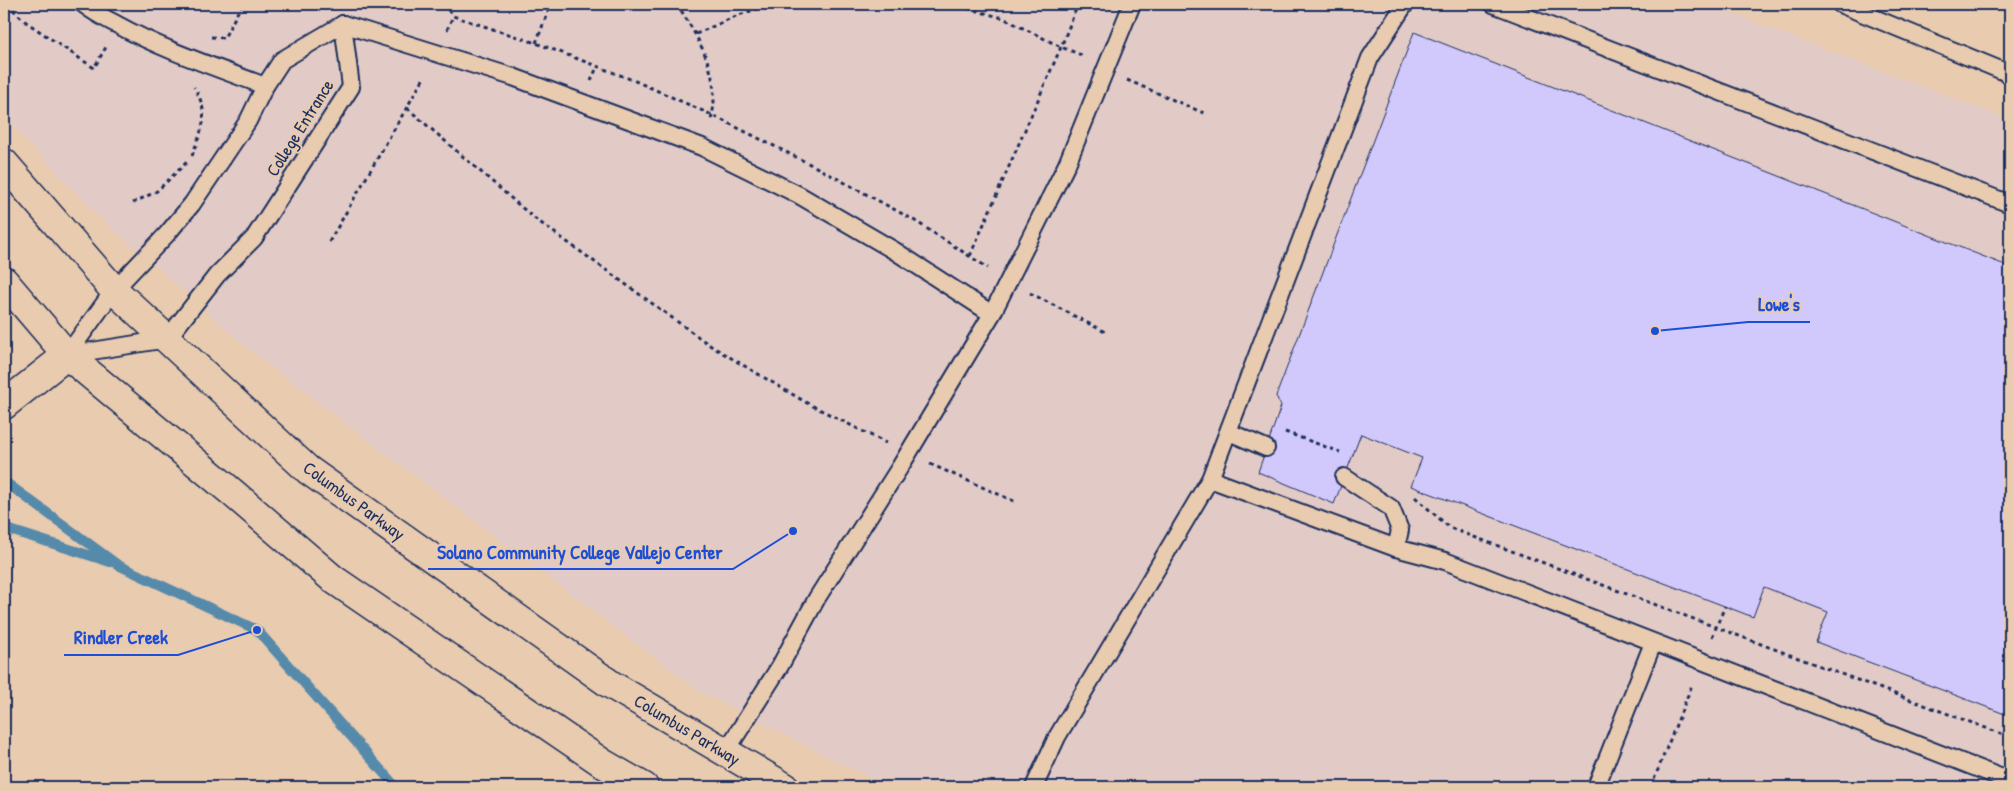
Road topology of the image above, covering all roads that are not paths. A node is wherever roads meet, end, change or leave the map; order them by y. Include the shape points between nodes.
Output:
1 (83, 4) edge
2 (1132, 4) edge
3 (1405, 4) edge
4 (1493, 4) edge
5 (1840, 4) edge
6 (343, 24) junction
7 (2010, 74) edge
8 (265, 86) junction
9 (4, 163) edge
10 (2010, 204) edge
11 (4, 281) edge
12 (114, 290) junction
13 (992, 314) junction
14 (167, 339) junction
15 (67, 355) junction
16 (4, 405) edge
17 (1229, 432) junction
18 (1266, 448) dead end
19 (1344, 477) dead end
20 (1210, 479) junction
21 (1396, 548) junction
22 (1652, 643) junction
23 (725, 753) junction
24 (2010, 781) edge
25 (644, 787) edge
26 (785, 787) edge
27 (1034, 787) edge
28 (1596, 787) edge

1 - 8 lane via 119,26
2 - 13 lane via 1067,164
3 - 17 lane via 1370,58
4 - 10 lane
5 - 7 lane
6 - 8 lane via 282,60
6 - 13 lane via 513,77 702,147 799,195
6 - 14 lane, College Entrance via 351,87 254,238 217,275
8 - 12 lane via 248,121 192,204
9 - 12 main road, Columbus Parkway
11 - 15 main road
12 - 14 main road, Columbus Parkway
12 - 15 lane
13 - 23 lane
14 - 15 lane
14 - 23 main road, Columbus Parkway via 308,470 610,684
15 - 16 main road
15 - 25 main road via 333,579 604,764
17 - 18 lane
17 - 20 lane
19 - 21 lane via 1391,508 1400,530
20 - 21 lane
20 - 27 lane via 1057,737
21 - 22 lane via 1446,561
22 - 24 lane
22 - 28 lane
23 - 26 main road, Columbus Parkway

